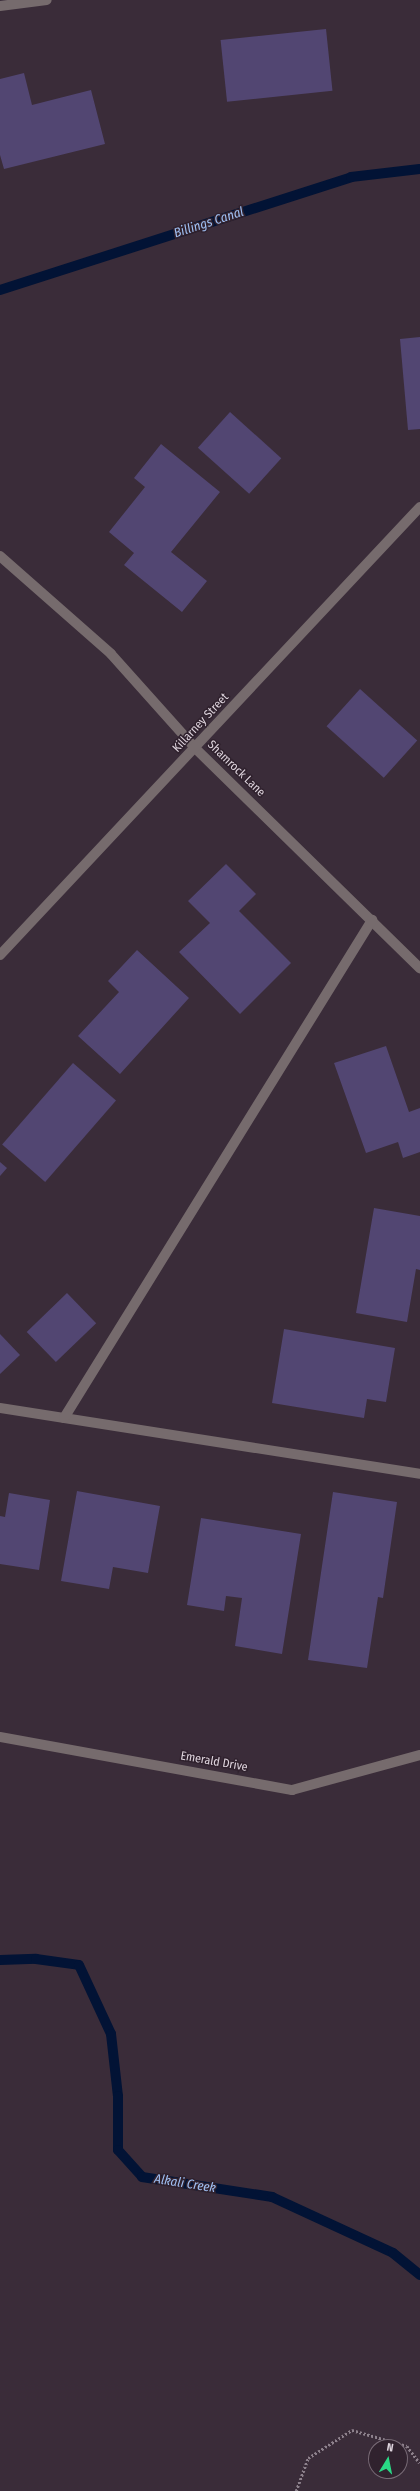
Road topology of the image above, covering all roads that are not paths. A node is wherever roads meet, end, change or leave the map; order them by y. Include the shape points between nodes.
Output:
1 (48, 0) edge
2 (0, 6) edge
3 (420, 507) edge
4 (0, 556) edge
5 (195, 748) junction
6 (372, 920) junction
7 (0, 955) edge
8 (420, 968) edge
9 (0, 1408) edge
10 (64, 1418) junction
11 (420, 1474) edge
12 (0, 1737) edge
13 (420, 1755) edge

1 - 2 street
3 - 5 street, Killarney Street
4 - 5 street, Shamrock Lane via 110,654
5 - 6 street, Shamrock Lane
5 - 7 street, Killarney Street
6 - 8 street, Shamrock Lane
6 - 10 street
9 - 10 street
10 - 11 street
12 - 13 street, Emerald Drive via 292,1790

